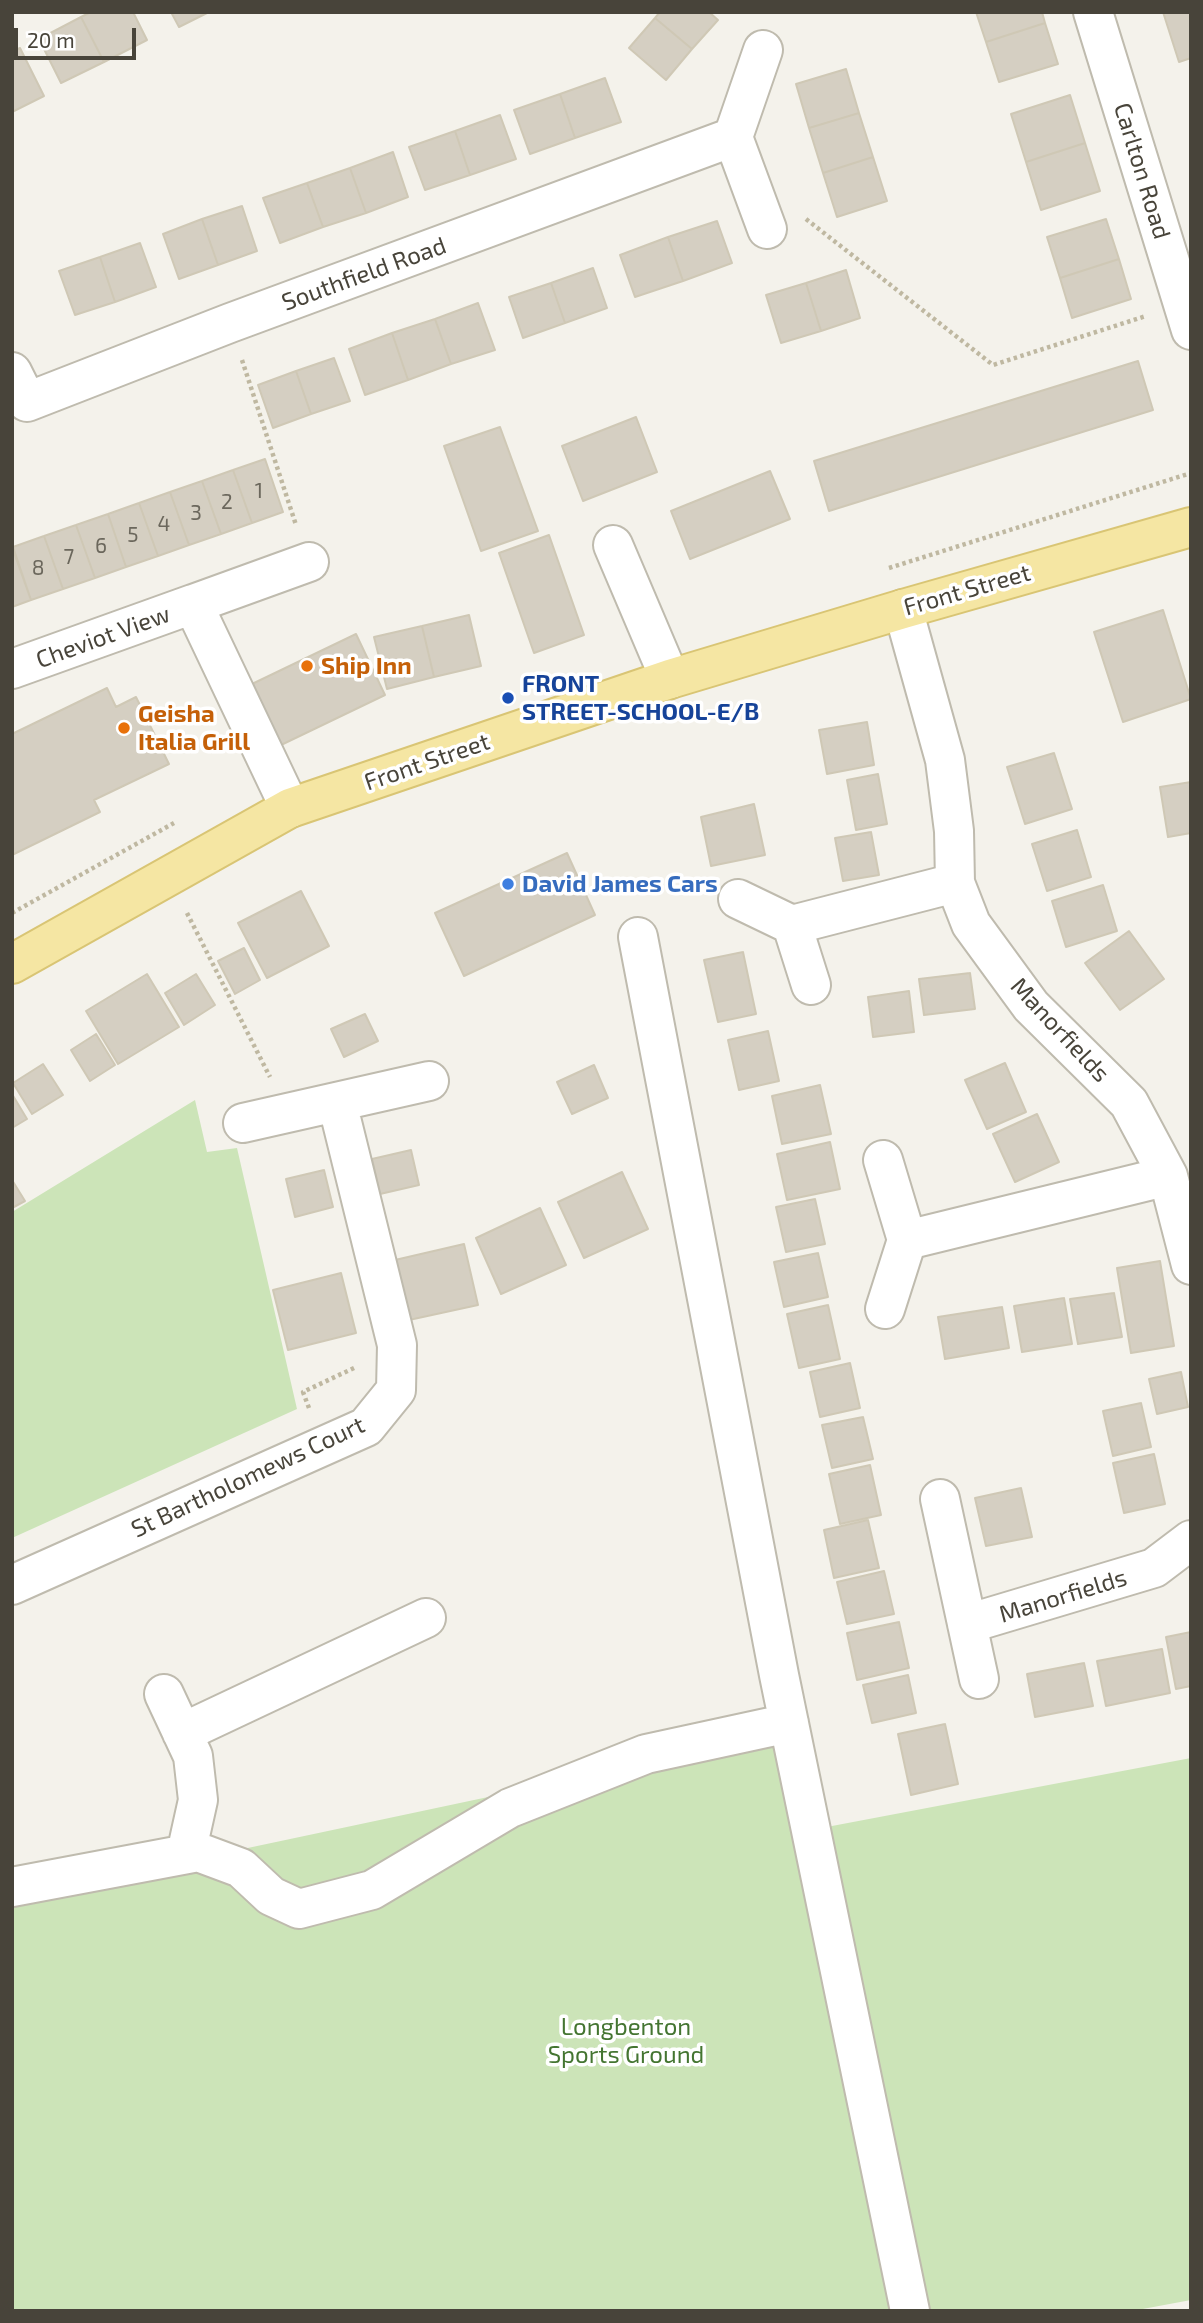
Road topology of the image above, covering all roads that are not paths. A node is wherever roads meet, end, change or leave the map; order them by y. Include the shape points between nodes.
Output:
1 (1093, 12) edge
2 (763, 50) dead end
3 (733, 137) junction
4 (767, 229) road end
5 (1187, 317) edge
6 (12, 372) edge
7 (1191, 527) edge
8 (612, 545) dead end
9 (309, 562) road end
10 (193, 604) junction
11 (903, 609) junction
12 (12, 669) edge
13 (670, 679) junction
14 (290, 808) junction
15 (956, 883) junction
16 (738, 899) dead end
17 (792, 925) junction
18 (638, 937) dead end
19 (12, 964) edge
20 (811, 985) dead end
21 (429, 1081) dead end
22 (337, 1102) junction
23 (243, 1123) dead end
24 (883, 1160) dead end
25 (1168, 1176) junction
26 (906, 1240) junction
27 (1191, 1265) edge
28 (885, 1309) dead end
29 (940, 1499) dead end
30 (1191, 1540) edge
31 (12, 1585) edge
32 (426, 1618) dead end
33 (967, 1624) junction
34 (979, 1679) dead end
35 (164, 1694) dead end
36 (789, 1723) junction
37 (182, 1732) junction
38 (186, 1854) junction
39 (12, 1887) edge
40 (910, 2311) edge

1 - 5 street, Carlton Road
2 - 3 street
3 - 4 street
3 - 6 street, Southfield Road via 27,402
7 - 11 main road, Front Street
8 - 13 street
9 - 10 street, Cheviot View
10 - 12 street, Cheviot View
10 - 14 street, Cheviot View
11 - 13 main road, Front Street
11 - 15 street, Manorfields via 945,760
13 - 14 main road, Front Street
14 - 19 main road, Front Street
15 - 17 street
15 - 25 street, Manorfields via 971,924 1031,1006 1129,1103
16 - 17 street
17 - 20 street
18 - 36 street
21 - 22 street
22 - 23 street
22 - 31 street, St Bartholomews Court via 397,1345 397,1390 366,1426
24 - 26 street
25 - 26 street
25 - 27 street, Manorfields
26 - 28 street
29 - 33 street, Manorfields
30 - 33 street, Manorfields via 1154,1568
32 - 37 street
33 - 34 street, Manorfields
35 - 37 street
36 - 38 street via 646,1754 510,1808 372,1890 299,1909 271,1896 241,1868 198,1852
36 - 40 street
37 - 38 street via 193,1756 198,1800
38 - 39 street

